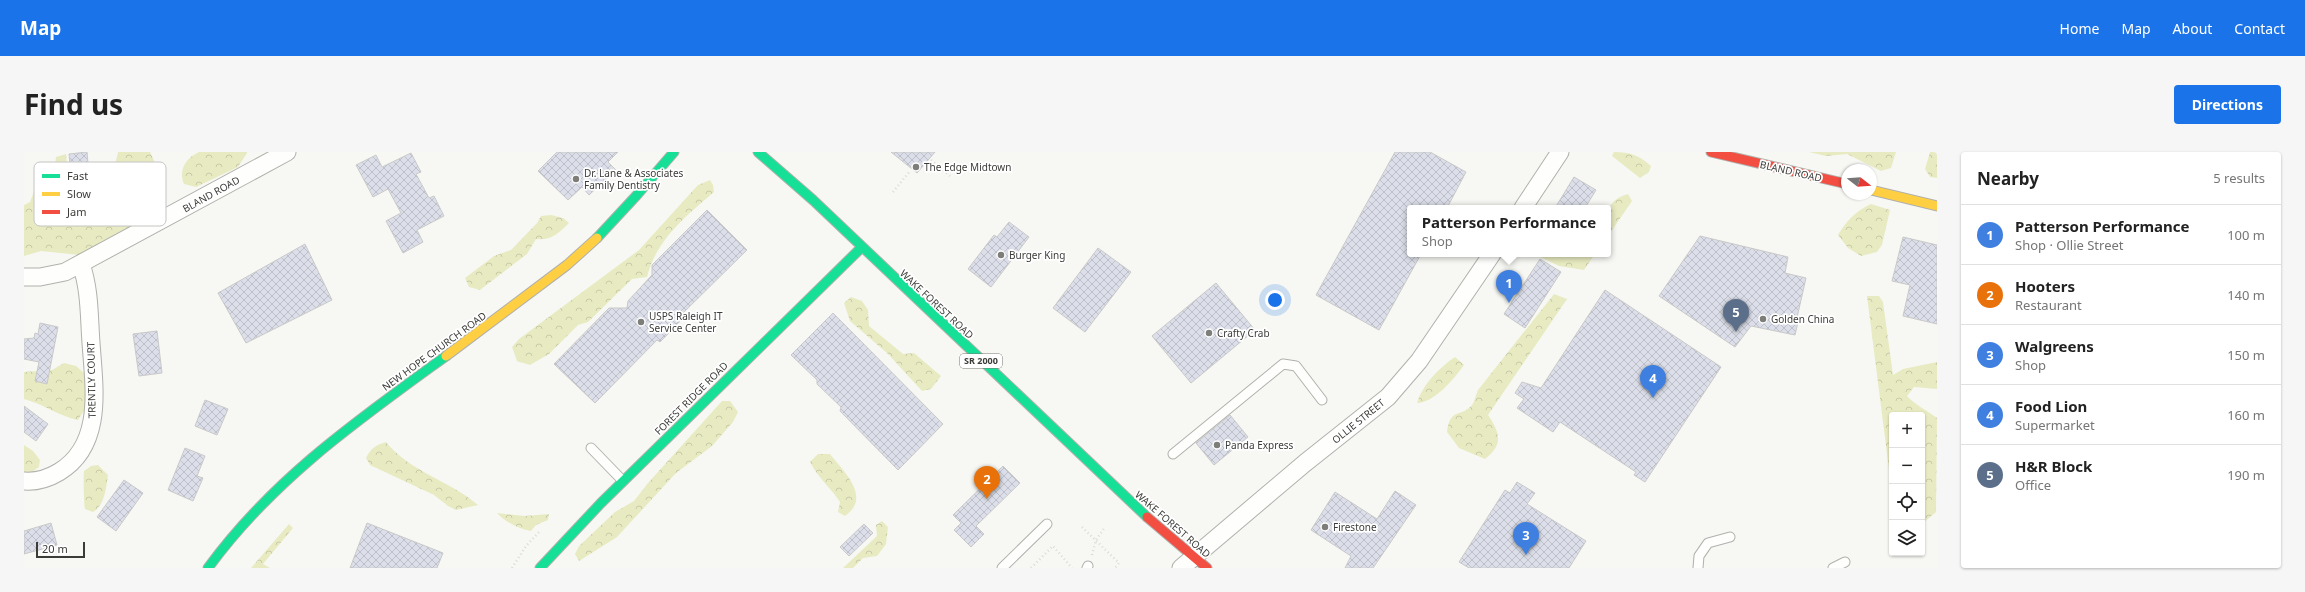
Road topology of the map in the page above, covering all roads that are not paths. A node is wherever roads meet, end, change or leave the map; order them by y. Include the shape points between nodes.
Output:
1 (287, 152) edge
2 (674, 152) edge
3 (758, 152) edge
4 (1560, 152) edge
5 (1711, 152) edge
6 (1841, 183) edge
7 (1877, 191) edge
8 (1525, 205) edge
9 (1937, 206) edge
10 (166, 218) edge
11 (151, 226) edge
12 (861, 248) junction
13 (1490, 257) edge
14 (81, 264) junction
15 (24, 277) edge
16 (1322, 400) dead end
17 (591, 448) dead end
18 (1173, 454) dead end
19 (624, 481) junction
20 (24, 482) edge
21 (1047, 524) dead end
22 (1730, 537) dead end
23 (1845, 562) dead end
24 (1186, 563) edge
25 (208, 568) edge
26 (540, 568) edge
27 (1002, 568) edge
28 (1207, 568) edge
29 (1698, 568) edge
30 (1833, 568) edge

1 - 10 street, BLAND ROAD
2 - 25 main road, NEW HOPE CHURCH ROAD via 587,249 333,439 282,483 236,532
3 - 12 main road, WAKE FOREST ROAD / SR 2000 via 813,200
4 - 8 street
5 - 6 main road, BLAND ROAD
7 - 9 main road
11 - 14 street, BLAND ROAD
12 - 19 main road, FOREST RIDGE ROAD
12 - 24 main road, WAKE FOREST ROAD / SR 2000 via 1096,470
13 - 24 street, OLLIE STREET via 1419,360 1388,397
14 - 15 street, BLAND ROAD via 65,272
14 - 20 street, TRENTLY COURT via 87,282 91,347 94,397 91,427 84,447 67,467 39,480
16 - 18 lane via 1296,366 1283,364
17 - 19 lane
19 - 26 main road, FOREST RIDGE ROAD
21 - 27 lane
22 - 29 lane via 1708,543 1699,556
23 - 30 lane
24 - 28 main road, WAKE FOREST ROAD

